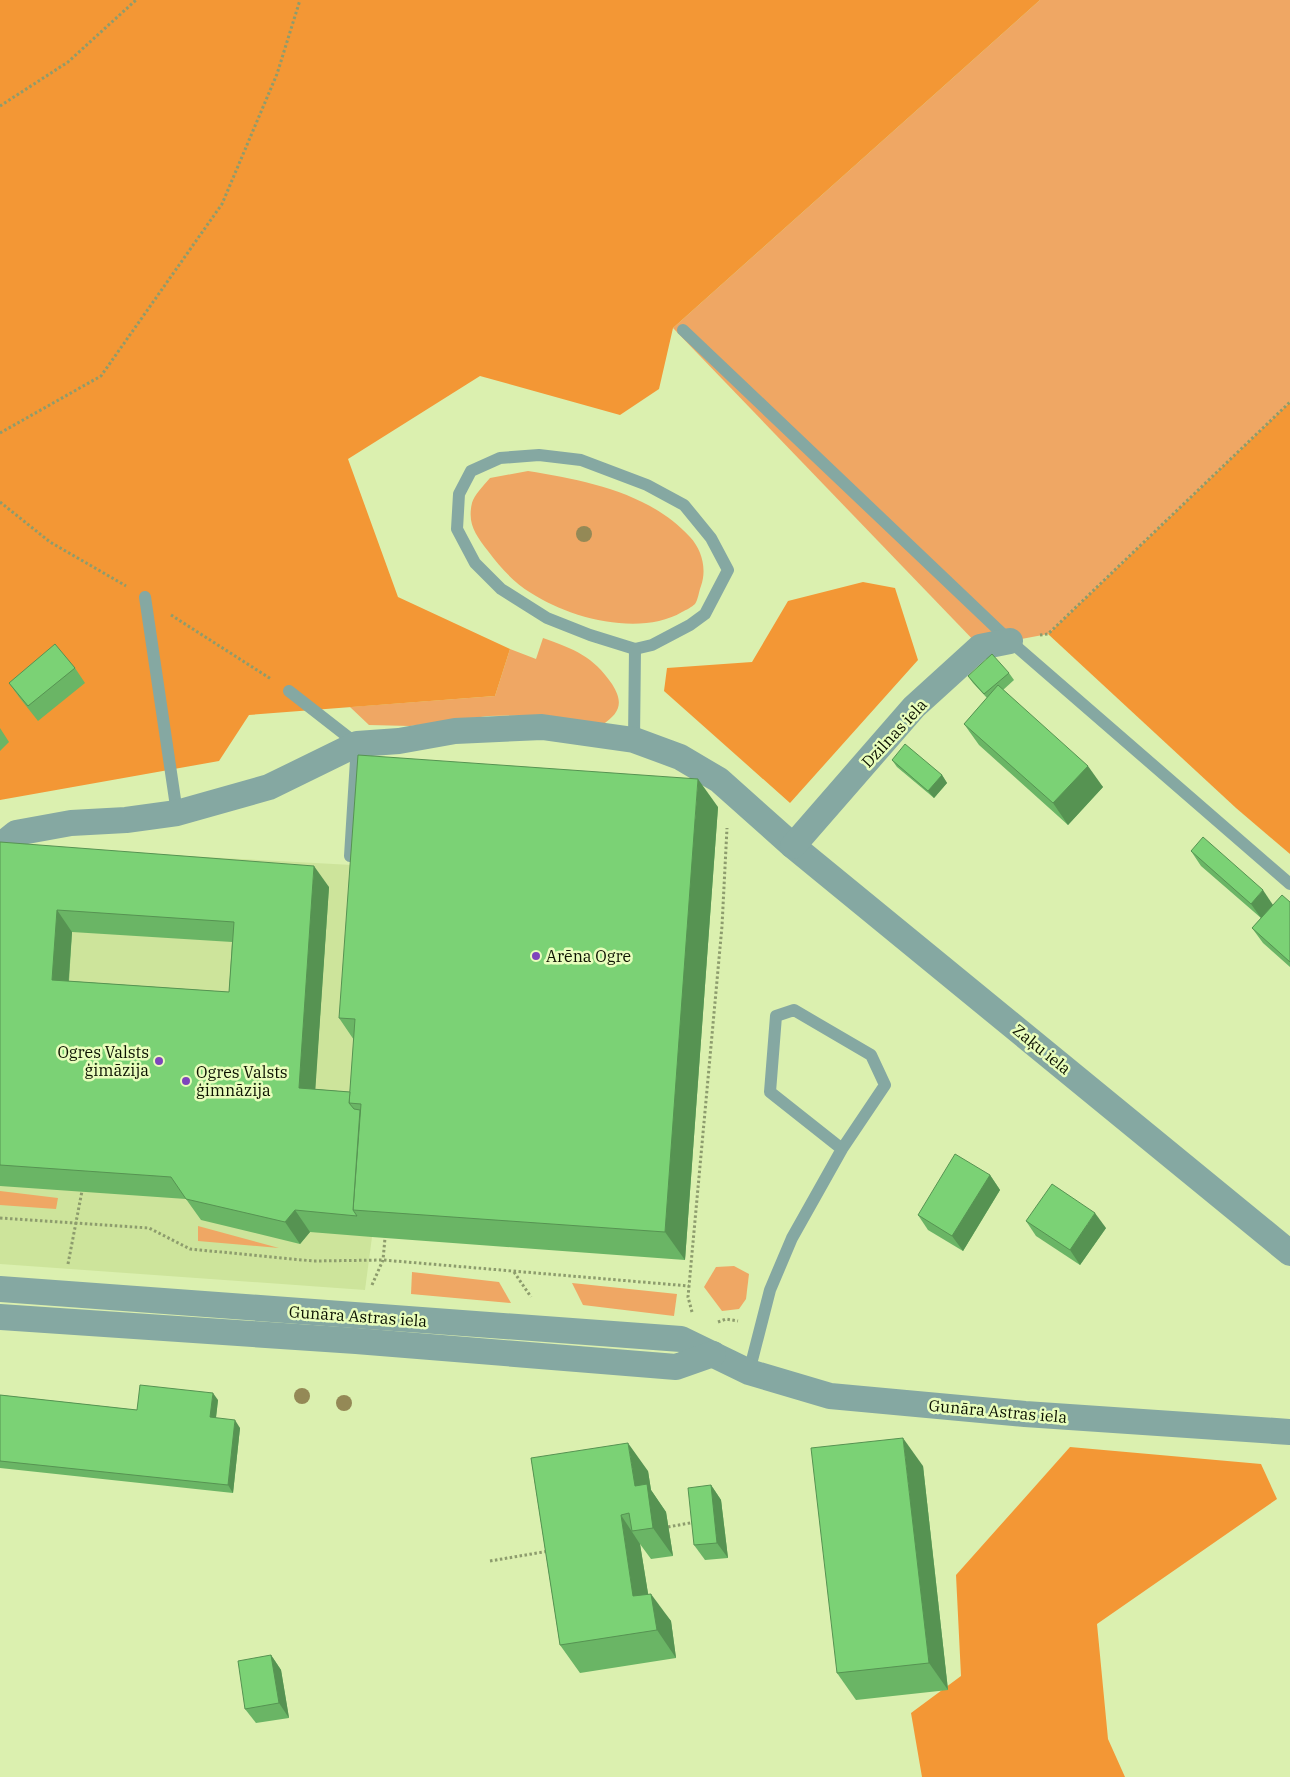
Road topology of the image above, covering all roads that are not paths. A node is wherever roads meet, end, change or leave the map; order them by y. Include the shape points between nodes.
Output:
1 (683, 330) dead end
2 (145, 597) road end
3 (1010, 641) junction
4 (635, 649) junction
5 (289, 691) road end
6 (634, 740) junction
7 (357, 744) junction
8 (177, 813) junction
9 (0, 846) edge
10 (792, 846) junction
11 (350, 856) edge
12 (1290, 884) edge
13 (842, 1149) junction
14 (1290, 1253) edge
15 (0, 1289) edge
16 (0, 1317) edge
17 (713, 1354) junction
18 (749, 1372) junction
19 (1290, 1432) edge

1 - 3 lane
2 - 8 lane
3 - 10 street, Dzilnas iela via 980,647 914,708
3 - 12 lane
4 - 4 lane via 652,645 705,614 728,570 711,538 684,505 647,485 581,460 539,455 500,458 471,471 459,494 457,529 475,563 501,590 548,618
4 - 6 lane
5 - 7 lane
6 - 7 street, Zaķu iela via 542,727 455,731 400,741
6 - 10 street, Zaķu iela via 680,757 719,780
7 - 8 street via 269,786
7 - 11 lane
8 - 9 street via 71,823 16,833
10 - 14 street, Zaķu iela
13 - 13 lane via 885,1085 871,1055 794,1010 776,1016 770,1092
13 - 18 lane via 792,1238 770,1290
15 - 17 street, Gunāra Astras iela via 680,1339
16 - 17 street, Gunāra Astras iela via 676,1367
17 - 18 street, Gunāra Astras iela
18 - 19 street, Gunāra Astras iela via 830,1396 1025,1414

